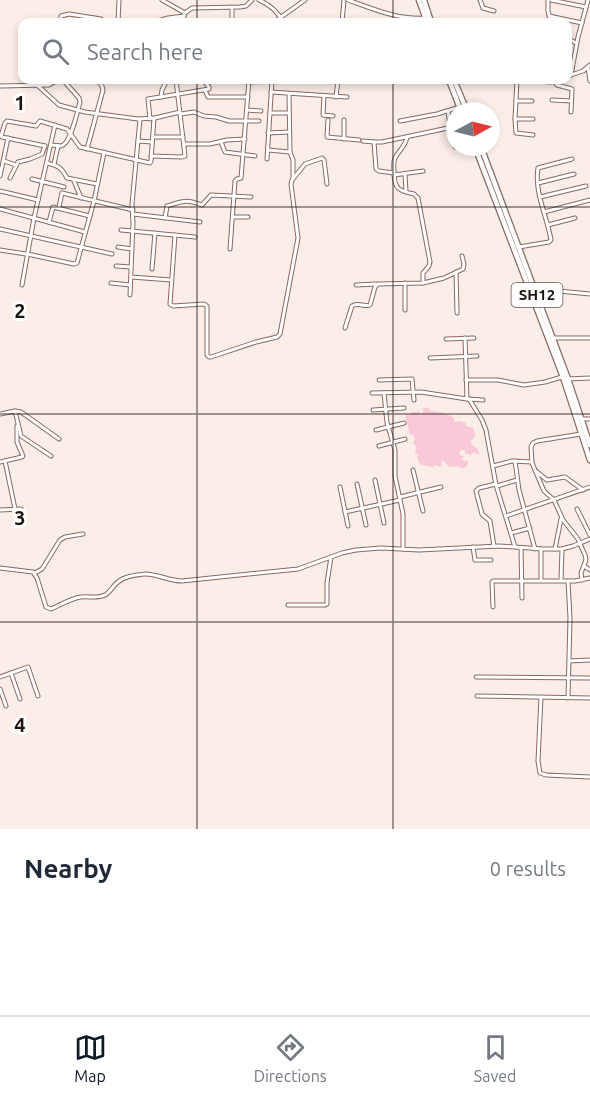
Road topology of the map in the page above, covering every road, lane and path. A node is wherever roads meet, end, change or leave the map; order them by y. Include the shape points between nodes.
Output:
1 (119, 0) edge
2 (162, 0) edge
3 (252, 0) edge
4 (260, 0) edge
5 (305, 0) edge
6 (346, 0) edge
7 (419, 0) edge
8 (424, 0) edge
9 (480, 0) edge
10 (550, 0) edge
11 (588, 0) edge
12 (358, 2) edge
13 (232, 7) junction
14 (586, 7) junction
15 (494, 11) dead end
16 (184, 15) junction
17 (549, 16) joint
18 (280, 17) joint
19 (61, 18) edge
20 (95, 18) edge
21 (118, 18) edge
22 (168, 18) edge
23 (183, 18) edge
24 (232, 18) edge
25 (343, 18) edge
26 (406, 18) edge
27 (427, 18) edge
28 (427, 18) edge
29 (558, 18) edge
30 (572, 21) edge
31 (582, 23) junction
32 (572, 41) edge
33 (576, 43) junction
34 (572, 61) edge
35 (589, 66) edge
36 (572, 74) edge
37 (590, 81) edge
38 (51, 84) edge
39 (66, 84) edge
40 (100, 84) edge
41 (165, 84) edge
42 (177, 84) edge
43 (206, 84) edge
44 (249, 84) edge
45 (272, 84) edge
46 (338, 84) edge
47 (452, 84) edge
48 (453, 84) edge
49 (517, 84) edge
50 (556, 84) edge
51 (0, 86) edge
52 (37, 86) junction
53 (205, 90) junction
54 (271, 92) junction
55 (289, 93) junction
56 (178, 94) junction
57 (324, 96) junction
58 (161, 97) junction
59 (248, 97) junction
60 (336, 97) junction
61 (347, 97) dead end
62 (552, 100) dead end
63 (572, 100) junction
64 (516, 101) junction
65 (532, 101) dead end
66 (459, 102) edge
67 (462, 102) edge
68 (78, 110) junction
69 (247, 110) junction
70 (261, 111) dead end
71 (446, 111) edge
72 (289, 112) junction
73 (571, 112) dead end
74 (95, 113) junction
75 (181, 113) junction
76 (269, 113) junction
77 (333, 116) dead end
78 (152, 118) junction
79 (140, 119) junction
80 (515, 119) junction
81 (533, 119) dead end
82 (328, 120) dead end
83 (344, 120) dead end
84 (247, 121) junction
85 (259, 121) dead end
86 (400, 121) dead end
87 (55, 125) junction
88 (446, 128) edge
89 (289, 132) junction
90 (268, 133) junction
91 (71, 134) junction
92 (533, 135) dead end
93 (1, 136) edge
94 (153, 137) junction
95 (183, 137) junction
96 (406, 137) junction
97 (8, 138) junction
98 (245, 139) junction
99 (344, 139) junction
100 (138, 141) junction
101 (152, 142) junction
102 (221, 142) junction
103 (374, 142) junction
104 (184, 144) junction
105 (45, 146) junction
106 (51, 146) junction
107 (58, 146) junction
108 (87, 149) junction
109 (268, 150) junction
110 (290, 152) junction
111 (104, 153) junction
112 (243, 155) junction
113 (152, 156) junction
114 (255, 156) dead end
115 (479, 156) edge
116 (484, 156) edge
117 (267, 159) dead end
118 (572, 159) dead end
119 (137, 160) junction
120 (47, 162) junction
121 (2, 163) edge
122 (16, 165) junction
123 (54, 165) junction
124 (423, 171) dead end
125 (394, 174) junction
126 (405, 174) junction
127 (574, 174) dead end
128 (0, 176) edge
129 (66, 177) junction
130 (10, 178) dead end
131 (32, 179) dead end
132 (73, 179) junction
133 (293, 179) junction
134 (43, 182) junction
135 (538, 183) junction
136 (97, 184) junction
137 (327, 184) dead end
138 (586, 186) dead end
139 (64, 187) junction
140 (0, 191) edge
141 (406, 192) junction
142 (62, 193) junction
143 (234, 196) junction
144 (251, 197) dead end
145 (540, 197) junction
146 (81, 198) junction
147 (38, 200) junction
148 (590, 200) edge
149 (94, 201) junction
150 (59, 208) junction
151 (0, 209) edge
152 (133, 212) junction
153 (544, 212) junction
154 (90, 216) junction
155 (233, 217) junction
156 (248, 217) dead end
157 (34, 218) junction
158 (165, 218) junction
159 (575, 218) dead end
160 (49, 222) junction
161 (200, 222) dead end
162 (548, 225) junction
163 (0, 229) edge
164 (121, 230) dead end
165 (133, 231) junction
166 (86, 232) junction
167 (155, 233) junction
168 (175, 235) junction
169 (31, 236) junction
170 (195, 237) dead end
171 (82, 246) junction
172 (118, 247) dead end
173 (519, 247) junction
174 (132, 249) junction
175 (230, 249) dead end
176 (0, 250) edge
177 (27, 254) junction
178 (112, 254) dead end
179 (462, 256) dead end
180 (116, 266) dead end
181 (131, 267) junction
182 (152, 268) dead end
183 (456, 273) junction
184 (130, 277) junction
185 (171, 280) junction
186 (111, 283) dead end
187 (405, 283) junction
188 (423, 283) junction
189 (378, 284) junction
190 (22, 285) dead end
191 (130, 285) junction
192 (356, 285) dead end
193 (590, 294) edge
194 (130, 295) dead end
195 (537, 297) junction
196 (405, 310) dead end
197 (457, 313) dead end
198 (345, 328) dead end
199 (465, 338) junction
200 (474, 338) dead end
201 (553, 338) junction
202 (590, 338) edge
203 (446, 339) dead end
204 (466, 356) junction
205 (477, 356) dead end
206 (430, 358) dead end
207 (565, 378) junction
208 (590, 378) edge
209 (466, 380) junction
210 (379, 381) dead end
211 (413, 392) junction
212 (372, 393) dead end
213 (384, 393) junction
214 (468, 399) junction
215 (414, 400) dead end
216 (483, 400) dead end
217 (404, 408) dead end
218 (386, 409) junction
219 (373, 410) dead end
220 (15, 411) junction
221 (0, 414) edge
222 (582, 419) junction
223 (590, 419) edge
224 (17, 422) junction
225 (404, 423) dead end
226 (388, 427) junction
227 (376, 430) dead end
228 (581, 434) junction
229 (59, 439) dead end
230 (405, 439) dead end
231 (393, 442) junction
232 (590, 445) edge
233 (379, 446) dead end
234 (51, 456) dead end
235 (590, 460) edge
236 (5, 461) junction
237 (515, 461) junction
238 (0, 462) edge
239 (532, 462) junction
240 (493, 466) junction
241 (413, 470) dead end
242 (535, 471) junction
243 (375, 480) dead end
244 (517, 480) junction
245 (357, 484) dead end
246 (496, 485) junction
247 (340, 487) dead end
248 (441, 487) dead end
249 (590, 487) edge
250 (583, 490) junction
251 (418, 494) junction
252 (400, 499) junction
253 (554, 500) junction
254 (381, 504) junction
255 (362, 508) junction
256 (15, 509) junction
257 (21, 509) dead end
258 (578, 509) dead end
259 (0, 510) edge
260 (524, 510) junction
261 (423, 511) dead end
262 (345, 512) junction
263 (506, 516) junction
264 (561, 517) junction
265 (384, 523) dead end
266 (366, 525) dead end
267 (348, 526) dead end
268 (530, 528) junction
269 (510, 533) junction
270 (83, 534) dead end
271 (590, 537) edge
272 (581, 543) junction
273 (494, 546) junction
274 (473, 547) junction
275 (515, 547) junction
276 (521, 548) junction
277 (403, 549) junction
278 (535, 549) junction
279 (542, 549) junction
280 (555, 549) junction
281 (562, 549) junction
282 (331, 557) junction
283 (491, 560) dead end
284 (584, 566) junction
285 (0, 568) edge
286 (590, 570) edge
287 (35, 573) junction
288 (590, 578) edge
289 (522, 580) junction
290 (582, 580) junction
291 (541, 581) junction
292 (561, 581) junction
293 (568, 581) junction
294 (522, 598) dead end
295 (288, 605) dead end
296 (493, 607) dead end
297 (590, 660) edge
298 (569, 661) junction
299 (11, 673) junction
300 (0, 677) edge
301 (476, 677) dead end
302 (569, 678) junction
303 (590, 678) edge
304 (0, 689) edge
305 (38, 696) dead end
306 (477, 696) dead end
307 (541, 697) junction
308 (568, 698) junction
309 (590, 698) edge
310 (20, 699) dead end
311 (6, 706) dead end
312 (590, 777) edge

1 - 21 street
2 - 16 street
3 - 13 street via 246,6
4 - 18 street
5 - 18 street
6 - 12 street
6 - 25 street
7 - 27 main road
8 - 28 main road
9 - 15 street via 483,8
10 - 14 street
10 - 17 street
11 - 14 street
12 - 26 street
13 - 16 street via 198,7
13 - 24 street
14 - 31 street
16 - 22 street
16 - 23 street
17 - 29 street
19 - 20 street via 69,14
30 - 31 street
31 - 33 street
32 - 33 street
33 - 34 street
35 - 36 street
35 - 37 street
38 - 52 street
39 - 68 street via 80,100
40 - 74 street via 103,88
41 - 58 street
42 - 56 street
43 - 53 street via 209,89
44 - 59 street
45 - 54 street
46 - 60 street
47 - 66 main road
48 - 67 main road
49 - 64 street
50 - 63 street via 572,89
51 - 52 street
52 - 68 street via 59,105
53 - 56 street
53 - 59 street via 208,98
54 - 55 street
54 - 76 street
55 - 57 street
55 - 72 street
56 - 58 street
56 - 75 street
57 - 60 street
57 - 77 street via 323,115
58 - 78 street via 148,99
59 - 69 street
60 - 61 street
62 - 63 street
63 - 73 street
64 - 65 street
64 - 80 street
68 - 74 street
68 - 91 street
69 - 70 street
69 - 84 street
71 - 86 street
72 - 76 street
72 - 89 street
74 - 79 street
74 - 108 street
75 - 78 street
75 - 84 street
75 - 95 street
76 - 90 street
78 - 79 street
78 - 94 street
79 - 100 street
80 - 81 street
80 - 92 street via 516,133
82 - 99 street via 327,137
83 - 99 street
84 - 85 street
84 - 98 street
87 - 91 street
87 - 93 street via 7,120
87 - 106 street
88 - 96 street
89 - 90 street
89 - 110 street
90 - 109 street
91 - 107 street via 64,145
91 - 108 street via 79,146
93 - 97 street
94 - 95 street
94 - 101 street
95 - 104 street
96 - 103 street
96 - 125 street via 393,164
97 - 105 street
97 - 121 street
98 - 102 street
98 - 112 street
99 - 103 street
100 - 101 street
100 - 119 street
101 - 113 street
102 - 104 street
102 - 112 street via 225,152
103 - 125 street via 376,169
104 - 113 street via 184,157
105 - 106 street
105 - 122 street via 42,154
106 - 107 street
106 - 120 street
107 - 123 street
108 - 111 street
109 - 110 street
109 - 117 street
110 - 133 street
111 - 119 street
111 - 136 street
112 - 114 street
112 - 143 street
113 - 119 street via 150,163
115 - 207 main road
116 - 173 main road, SH12
118 - 135 street via 538,168
119 - 152 street
120 - 123 street
120 - 134 street
121 - 122 street
121 - 128 street
122 - 130 street
123 - 129 street
124 - 126 street
125 - 126 street
125 - 141 street via 396,186
126 - 141 street
127 - 135 street
129 - 132 street
129 - 139 street
131 - 134 street
132 - 136 street
132 - 146 street
133 - 137 street via 305,164 322,158
133 - 185 street via 298,238 279,336 209,357 207,306 171,305
134 - 139 street
134 - 147 street
135 - 145 street
136 - 149 street
138 - 145 street
139 - 142 street
140 - 147 street
141 - 188 street via 418,198 430,262 423,273
142 - 146 street
142 - 150 street
143 - 144 street
143 - 155 street
143 - 158 street via 211,195 202,204 189,200 167,206
145 - 153 street
146 - 149 street
147 - 157 street
148 - 153 street
149 - 152 street
149 - 154 street
150 - 154 street
150 - 160 street via 53,207
151 - 157 street
152 - 158 street
152 - 165 street
153 - 162 street
154 - 166 street
155 - 156 street
155 - 175 street
157 - 160 street
157 - 169 street
158 - 161 street
159 - 162 street
160 - 166 street
162 - 173 street via 549,242
163 - 169 street
164 - 165 street
165 - 167 street
165 - 174 street
166 - 171 street
167 - 168 street
167 - 182 street
168 - 170 street
168 - 185 street
169 - 171 street
169 - 177 street
171 - 177 street via 76,264
171 - 178 street
172 - 174 street
173 - 195 main road, SH12
174 - 181 street
176 - 177 street
177 - 190 street
179 - 183 street via 465,267
180 - 181 street
181 - 184 street
183 - 188 street
183 - 197 street
184 - 185 street
184 - 191 street
186 - 191 street
187 - 188 street
187 - 189 street
187 - 196 street
189 - 192 street
189 - 198 street via 370,305 352,306
191 - 194 street
193 - 195 street via 559,291
195 - 201 main road, SH12
199 - 200 street
199 - 203 street
199 - 204 street
201 - 202 street
201 - 207 main road, SH12
204 - 205 street
204 - 206 street
204 - 209 street
207 - 208 street
207 - 209 street via 524,385
207 - 222 main road, SH12
207 - 228 main road
209 - 214 street
210 - 211 street via 412,379
211 - 213 street
211 - 214 street
211 - 215 street
212 - 213 street
213 - 218 street
214 - 216 street
214 - 240 street via 485,426
217 - 218 street
218 - 219 street
218 - 226 street
220 - 221 street
220 - 224 street
220 - 229 street
222 - 223 street
222 - 232 main road, SH12
224 - 234 street via 21,436
224 - 236 street via 17,442 23,456
225 - 226 street
226 - 227 street
226 - 231 street
228 - 235 main road
228 - 239 street via 532,443
230 - 231 street
231 - 233 street
231 - 252 street
236 - 238 street
236 - 256 street
237 - 239 street
237 - 240 street
237 - 244 street
239 - 242 street
240 - 246 street
241 - 251 street
242 - 250 street via 548,480 564,477
242 - 253 street via 544,491
243 - 254 street
244 - 246 street
244 - 260 street
245 - 255 street
246 - 263 street
246 - 273 street via 476,491 482,514 490,521
247 - 262 street
248 - 251 street
249 - 250 street
250 - 253 street
251 - 252 street
251 - 261 street
252 - 254 street
252 - 277 street
253 - 260 street
253 - 264 street
254 - 255 street
254 - 265 street
255 - 262 street
255 - 266 street
256 - 257 street
256 - 259 street
258 - 271 street
260 - 263 street
260 - 268 street
262 - 267 street
263 - 269 street
264 - 272 street
264 - 280 street
268 - 269 street
268 - 278 street
269 - 275 street
270 - 287 street via 60,540 42,569
271 - 272 street
272 - 281 street
272 - 284 street via 586,558
273 - 274 street
273 - 275 street
274 - 277 street
274 - 283 street via 475,560
275 - 276 street
276 - 278 street
276 - 289 street
277 - 282 street via 356,550
278 - 279 street
279 - 280 street
279 - 291 street
280 - 281 street
281 - 292 street
282 - 287 street via 298,569 182,581 146,574 128,577 105,595 79,597 51,609 46,607
282 - 295 street via 327,604
284 - 286 street
284 - 290 street
285 - 287 street
288 - 290 street
289 - 291 street
289 - 294 street
289 - 296 street via 492,581
290 - 293 street
291 - 292 street
292 - 293 street
293 - 298 street
297 - 298 street
298 - 302 street
299 - 300 street
299 - 305 street via 28,667
299 - 310 street
301 - 302 street
302 - 303 street
302 - 308 street
304 - 311 street
306 - 307 street
307 - 308 street
307 - 312 street via 540,773
308 - 309 street

